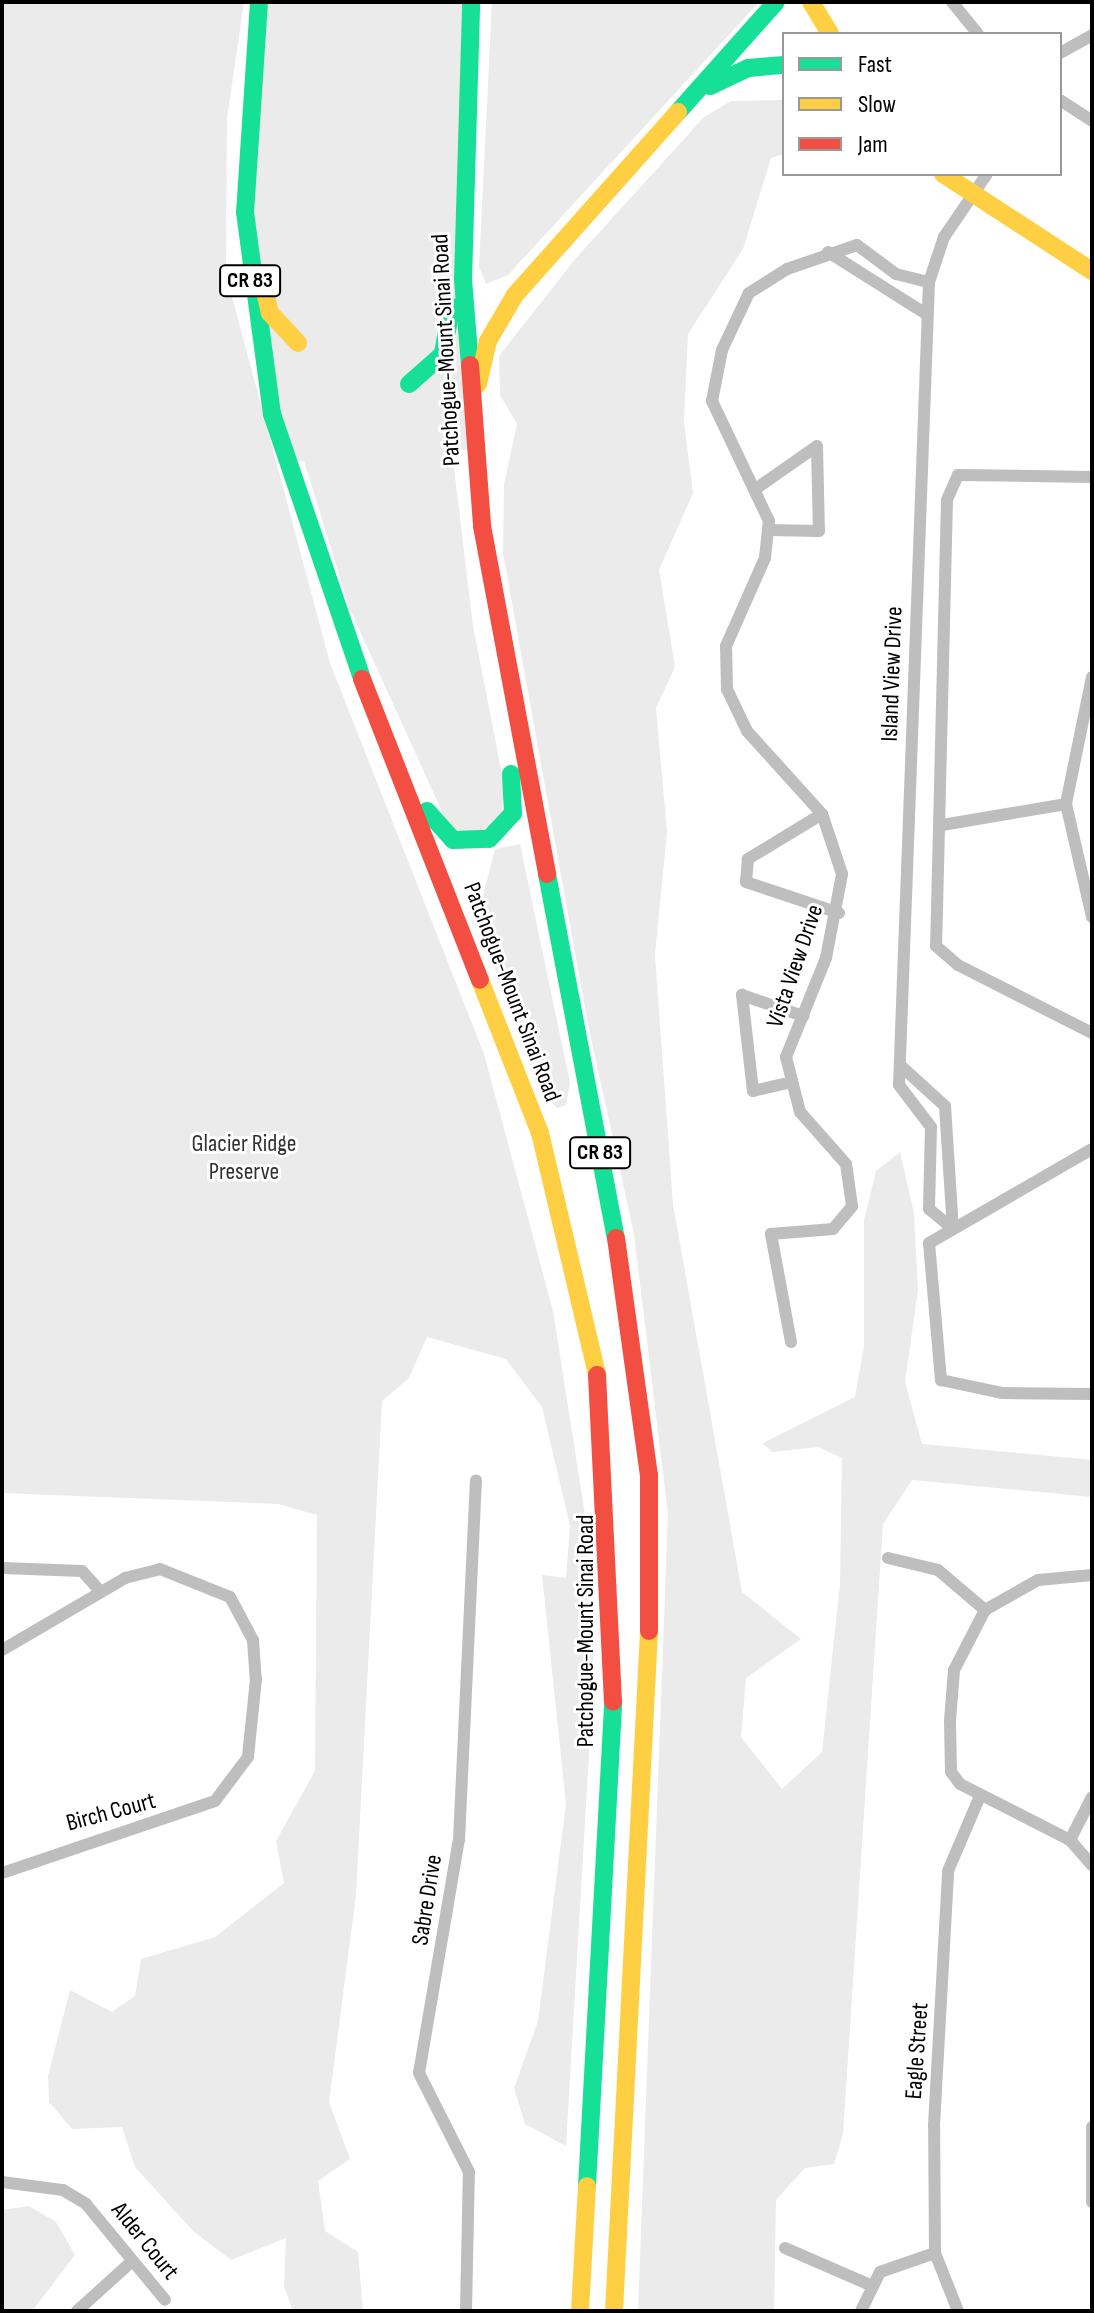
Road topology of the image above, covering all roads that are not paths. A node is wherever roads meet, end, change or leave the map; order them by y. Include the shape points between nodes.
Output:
1 (259, 2) edge
2 (265, 2) edge
3 (469, 2) edge
4 (776, 2) edge
5 (811, 2) edge
6 (952, 2) edge
7 (255, 30) junction
8 (829, 32) edge
9 (976, 32) edge
10 (1092, 35) edge
11 (1062, 52) edge
12 (782, 65) edge
13 (689, 100) junction
14 (1062, 101) edge
15 (1092, 121) edge
16 (953, 176) edge
17 (986, 183) edge
18 (462, 210) junction
19 (245, 212) junction
20 (828, 252) junction
21 (1092, 271) edge
22 (929, 282) junction
23 (926, 314) junction
24 (298, 343) dead end
25 (409, 384) dead end
26 (473, 449) junction
27 (1092, 477) edge
28 (757, 488) junction
29 (769, 530) junction
30 (501, 654) junction
31 (1092, 677) edge
32 (367, 684) junction
33 (1066, 804) junction
34 (822, 814) junction
35 (942, 825) junction
36 (839, 913) junction
37 (1092, 917) edge
38 (803, 1016) junction
39 (1092, 1033) edge
40 (902, 1067) junction
41 (792, 1082) junction
42 (1092, 1140) edge
43 (1092, 1149) edge
44 (953, 1229) junction
45 (791, 1342) dead end
46 (1092, 1394) edge
47 (476, 1480) dead end
48 (888, 1558) dead end
49 (2, 1568) edge
50 (1092, 1575) edge
51 (101, 1592) junction
52 (985, 1610) junction
53 (2, 1650) edge
54 (980, 1796) junction
55 (1092, 1797) edge
56 (1070, 1840) junction
57 (1092, 1865) edge
58 (2, 1873) edge
59 (1092, 2127) edge
60 (2, 2182) edge
61 (1092, 2202) edge
62 (785, 2248) dead end
63 (935, 2253) junction
64 (129, 2264) junction
65 (870, 2285) junction
66 (165, 2300) dead end
67 (77, 2311) edge
68 (466, 2311) edge
69 (580, 2311) edge
70 (614, 2311) edge
71 (861, 2311) edge
72 (958, 2311) edge

1 - 7 main road, Patchogue-Mount Sinai Road / CR 83
2 - 7 main road
3 - 18 main road, Patchogue-Mount Sinai Road / CR 83
4 - 13 main road
5 - 8 main road
6 - 9 street
7 - 19 main road, Patchogue-Mount Sinai Road / CR 83
10 - 11 street
12 - 13 main road via 735,72
13 - 26 main road via 500,316 480,366
14 - 15 street
16 - 17 main road
17 - 21 main road
17 - 22 street, Island View Drive via 944,237
18 - 25 main road via 448,345
18 - 26 main road, Patchogue-Mount Sinai Road / CR 83
19 - 24 main road via 266,303
19 - 32 main road, Patchogue-Mount Sinai Road / CR 83 via 259,350 284,462
20 - 22 street, Vista View Drive via 857,245 896,274
20 - 23 street
20 - 28 street, Vista View Drive via 749,293 722,350 712,401 730,451
22 - 23 street, Island View Drive
23 - 40 street, Island View Drive
26 - 30 main road, Patchogue-Mount Sinai Road / CR 83
27 - 35 street via 958,475 947,500
28 - 29 street, Vista View Drive
28 - 29 street via 817,446 819,531
29 - 34 street, Vista View Drive via 761,570 728,636 727,689 747,731
30 - 32 main road via 501,715 515,803 503,829 481,843 462,843 437,830
30 - 70 main road, Patchogue-Mount Sinai Road / CR 83 via 622,1267 646,1430 651,1610
31 - 33 street
32 - 69 main road, Patchogue-Mount Sinai Road / CR 83 via 540,1133 575,1261 600,1393 615,1662
33 - 35 street
33 - 37 street
34 - 36 street, Vista View Drive via 841,862
34 - 36 street via 748,859 746,882
35 - 39 street via 936,946 958,965
36 - 38 street, Vista View Drive
38 - 41 street, Vista View Drive via 786,1057
38 - 41 street via 742,995 753,1091
40 - 44 street via 945,1106
40 - 44 street, Island View Drive via 899,1085 931,1127 929,1209
41 - 45 street, Vista View Drive via 800,1112 846,1164 852,1206 833,1229 771,1234
42 - 43 street
43 - 44 street
44 - 46 street via 929,1243 941,1380 1002,1393
47 - 68 street, Sabre Drive via 459,1840 419,2073 469,2172
48 - 52 street via 938,1570
49 - 51 street via 82,1571
50 - 52 street via 1038,1580
51 - 53 street, Birch Court
51 - 58 street, Birch Court via 160,1569 230,1597 253,1640 255,1708 248,1757 215,1801 177,1818 55,1850
52 - 54 street via 960,1649 950,1721 951,1772
54 - 56 street
54 - 63 street, Eagle Street via 953,1846 945,1902
55 - 56 street
56 - 57 street
59 - 61 street
60 - 64 street, Alder Court via 63,2190 86,2204 117,2235
62 - 65 street
63 - 65 street via 894,2264
63 - 72 street, Eagle Street
64 - 66 street, Alder Court
64 - 67 street
65 - 71 street

